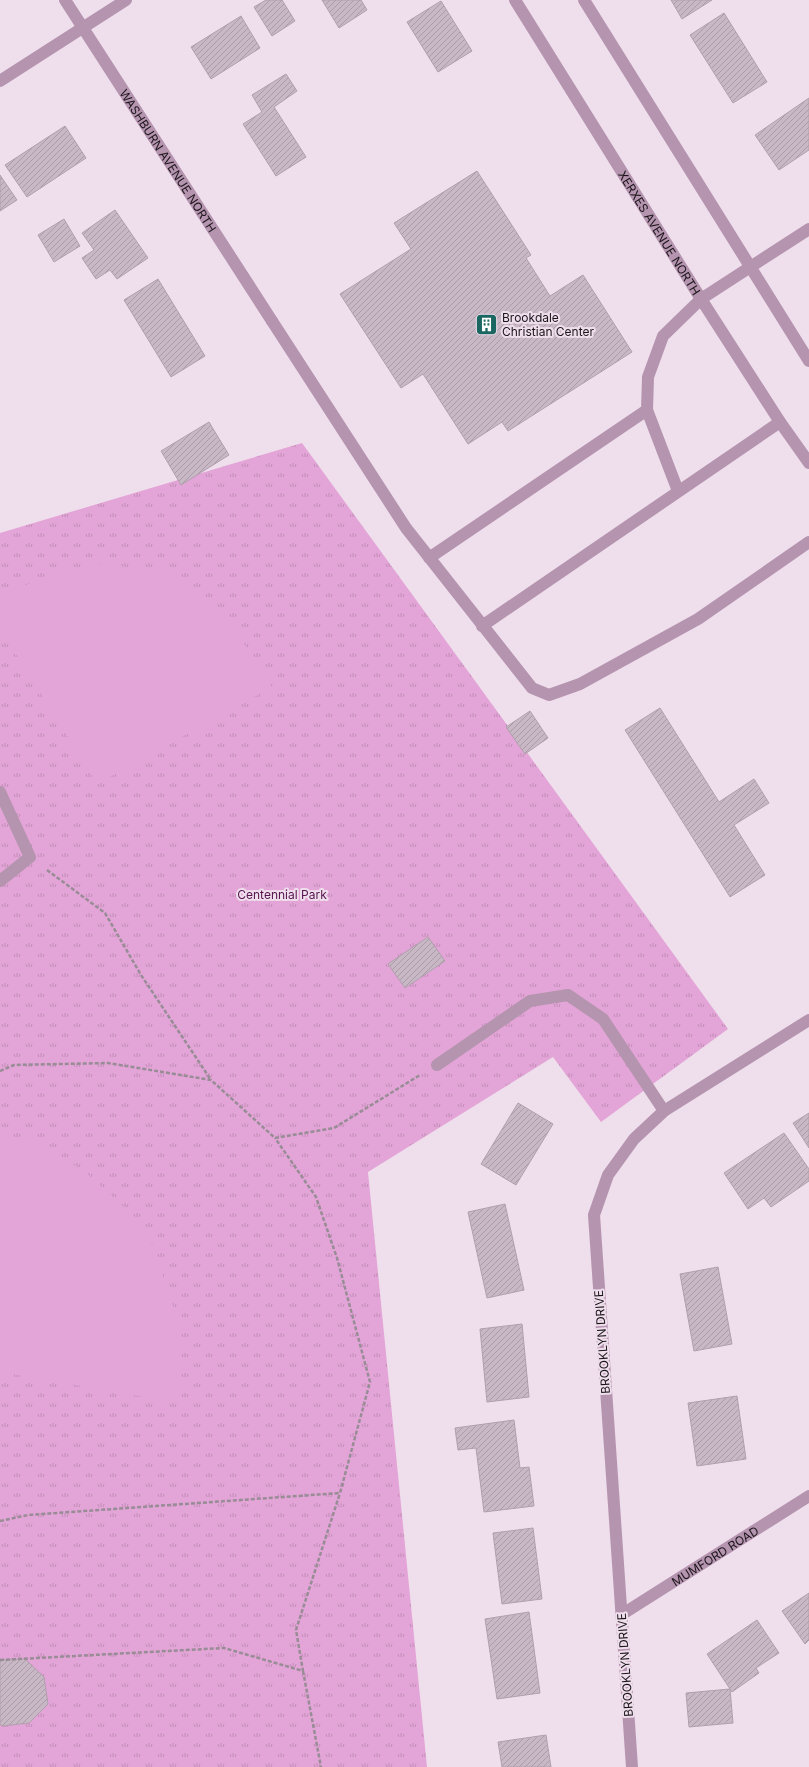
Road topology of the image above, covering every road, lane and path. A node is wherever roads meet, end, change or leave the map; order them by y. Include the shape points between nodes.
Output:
1 (65, 0) edge
2 (126, 0) edge
3 (515, 0) edge
4 (584, 0) edge
5 (82, 27) junction
6 (0, 82) edge
7 (809, 229) edge
8 (752, 267) junction
9 (701, 299) junction
10 (809, 361) edge
11 (647, 410) junction
12 (780, 422) junction
13 (809, 463) edge
14 (678, 491) junction
15 (809, 542) edge
16 (429, 558) junction
17 (482, 626) junction
18 (0, 792) edge
19 (30, 857) junction
20 (0, 881) edge
21 (809, 1020) edge
22 (437, 1065) joint
23 (0, 1071) edge
24 (211, 1080) junction
25 (664, 1111) junction
26 (275, 1138) junction
27 (340, 1494) junction
28 (809, 1496) edge
29 (0, 1521) edge
30 (621, 1616) junction
31 (0, 1660) edge
32 (303, 1671) junction
33 (321, 1767) edge
34 (632, 1767) edge

1 - 5 street, WASHBURN AVENUE NORTH
2 - 5 street
3 - 9 street, XERXES AVENUE NORTH
4 - 8 street
5 - 6 street
5 - 16 street, WASHBURN AVENUE NORTH via 406,528
7 - 8 street
8 - 9 street
8 - 10 street
9 - 11 street via 663,336 648,377
9 - 12 street, XERXES AVENUE NORTH
11 - 14 street
11 - 16 street
12 - 13 street, XERXES AVENUE NORTH
12 - 14 street
14 - 17 street
15 - 17 street, WASHBURN AVENUE NORTH via 698,619 580,684 549,695 532,688
16 - 17 street, WASHBURN AVENUE NORTH
18 - 19 street
19 - 20 street
19 - 24 path via 105,913 141,975
21 - 25 street, BROOKLYN DRIVE
22 - 25 street via 530,1001 568,996 603,1019
22 - 26 path via 334,1128
23 - 24 path via 14,1065 108,1063
24 - 26 path
25 - 30 street, BROOKLYN DRIVE via 634,1139 608,1175 594,1215
26 - 27 path via 316,1198 337,1258 370,1382
27 - 29 path via 28,1515
27 - 32 path via 296,1630
28 - 30 street, MUMFORD ROAD
30 - 34 street, BROOKLYN DRIVE
31 - 32 path via 224,1648
32 - 33 path

